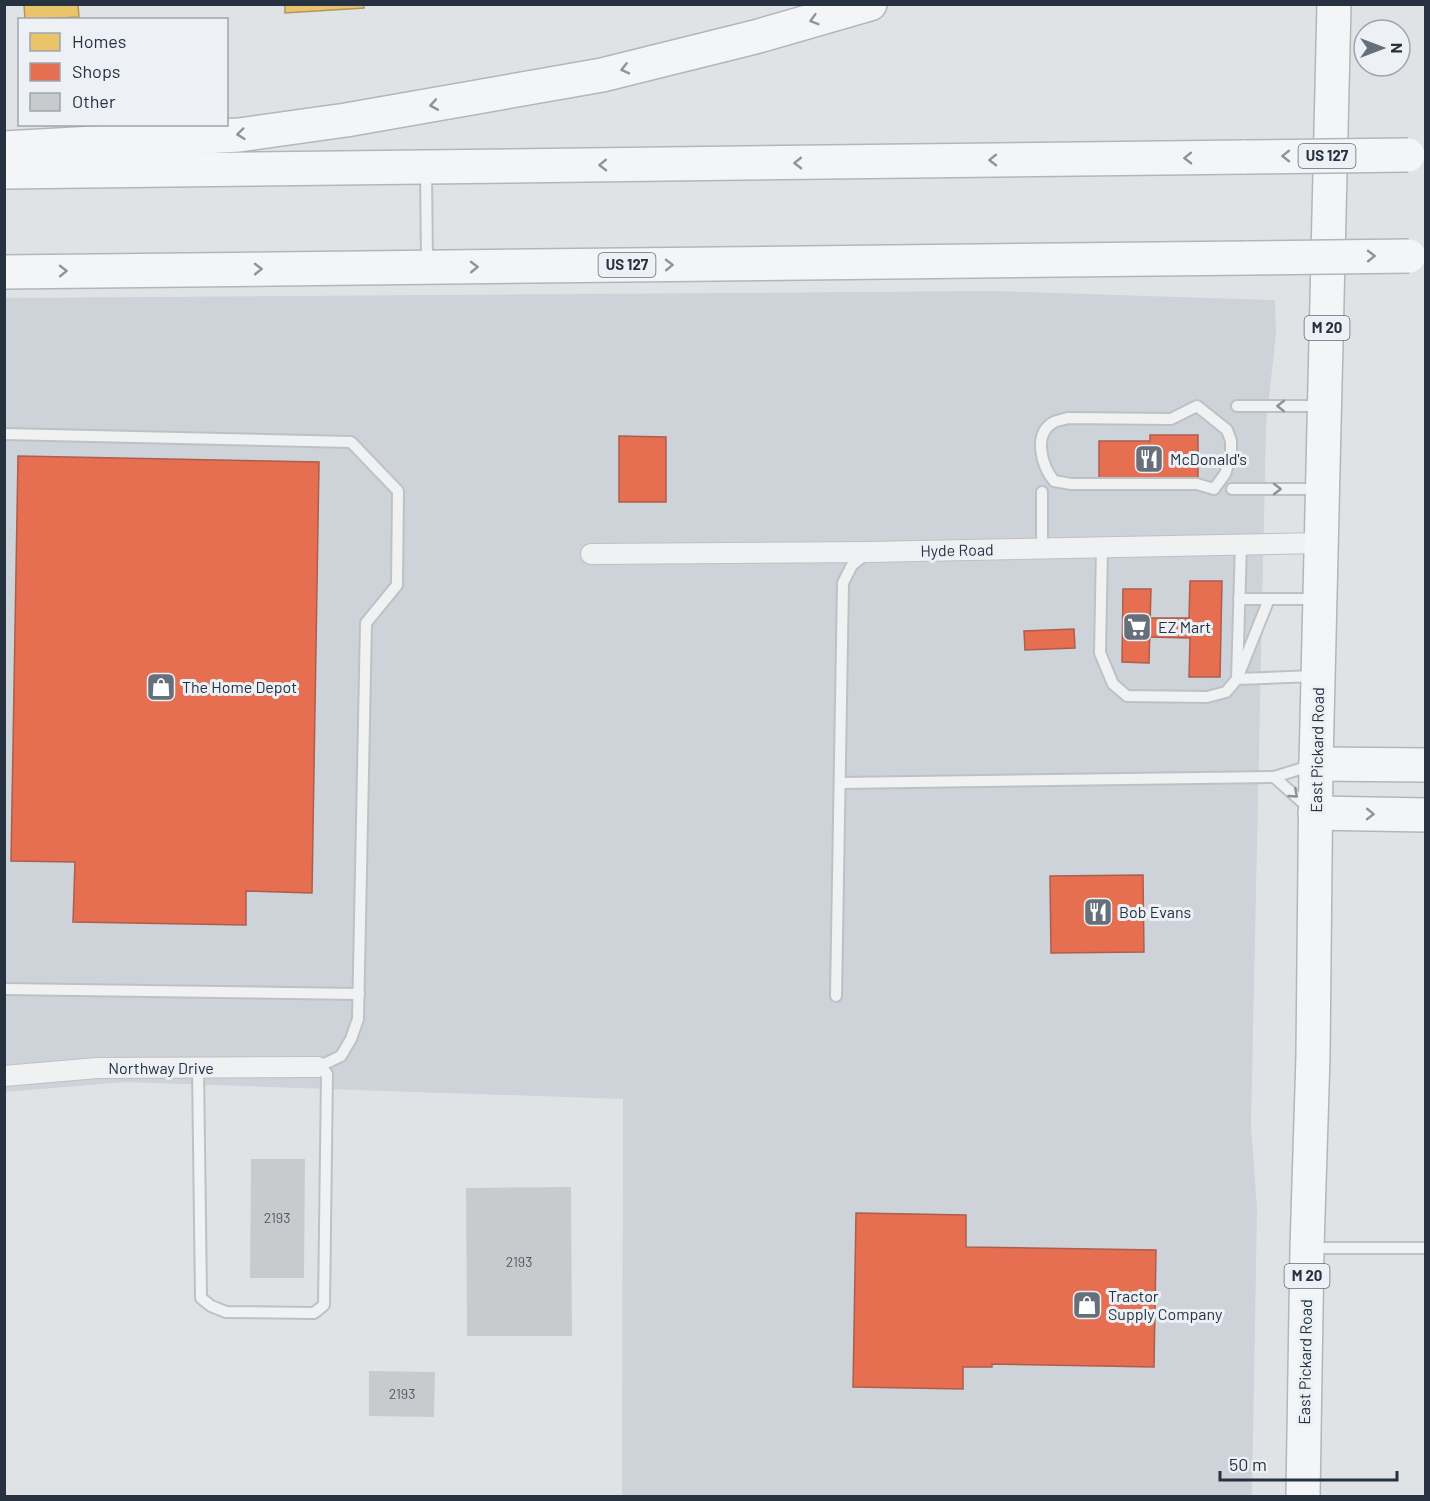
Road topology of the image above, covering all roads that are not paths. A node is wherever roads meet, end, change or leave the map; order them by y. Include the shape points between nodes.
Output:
1 (870, 4) edge
2 (1334, 4) edge
3 (4, 148) edge
4 (1417, 154) edge
5 (426, 167) junction
6 (4, 172) edge
7 (1417, 255) edge
8 (427, 267) junction
9 (4, 272) edge
10 (1197, 406) joint
11 (1237, 406) dead end
12 (1325, 406) junction
13 (4, 435) edge
14 (1232, 489) dead end
15 (1323, 489) junction
16 (1042, 492) dead end
17 (1322, 543) junction
18 (1241, 544) junction
19 (1102, 547) junction
20 (1042, 548) junction
21 (869, 552) junction
22 (591, 554) dead end
23 (1320, 598) junction
24 (1239, 599) junction
25 (1269, 599) junction
26 (1318, 676) junction
27 (1237, 679) junction
28 (1316, 764) junction
29 (1425, 765) edge
30 (1274, 777) junction
31 (840, 783) junction
32 (1315, 813) junction
33 (1425, 815) edge
34 (4, 988) edge
35 (359, 994) junction
36 (836, 996) dead end
37 (318, 1066) junction
38 (198, 1068) junction
39 (4, 1076) edge
40 (1307, 1248) junction
41 (1425, 1248) edge
42 (1304, 1497) edge

1 -> 3 highway via 602,75 346,120 239,135
2 - 12 highway, East Pickard Road / M 20
4 -> 5 highway, US 127, bridge
5 - 6 highway, US 127
5 - 8 lane
8 -> 7 highway, US 127, bridge
9 -> 8 highway, US 127
10 - 10 lane via 1171,419 1068,418 1055,422 1042,434 1042,459 1054,481 1071,484 1197,484 1214,489 1225,474 1231,441 1227,430
12 -> 11 lane
12 - 15 highway, East Pickard Road / M 20
13 - 35 lane via 351,442 398,491 396,585 366,623
14 -> 15 lane
15 - 17 highway, East Pickard Road / M 20
16 - 20 lane
17 - 18 street, Hyde Road
17 - 23 highway, East Pickard Road / M 20
18 - 19 street, Hyde Road
18 - 24 lane
19 - 20 street, Hyde Road
19 - 27 lane via 1100,653 1113,684 1127,696 1207,697 1226,692
20 - 21 street, Hyde Road
21 - 22 street, Hyde Road
21 - 31 lane via 852,565 843,583
23 - 25 lane
23 - 26 highway, East Pickard Road / M 20
24 - 25 lane
24 - 27 lane
25 - 27 lane
26 - 27 lane
26 - 28 highway, East Pickard Road / M 20
28 - 29 highway
28 - 30 lane
28 - 32 highway, East Pickard Road / M 20
30 - 31 lane
30 -> 32 lane
31 - 36 lane
32 -> 33 highway
32 - 40 highway, East Pickard Road / M 20
34 - 35 lane
35 - 37 lane via 358,1019 351,1039 341,1056
37 - 38 street, Northway Drive
37 - 38 lane via 327,1074 324,1305 314,1313 226,1312 201,1298
38 - 39 street, Northway Drive via 97,1068
40 - 41 lane
40 - 42 highway, East Pickard Road / M 20

